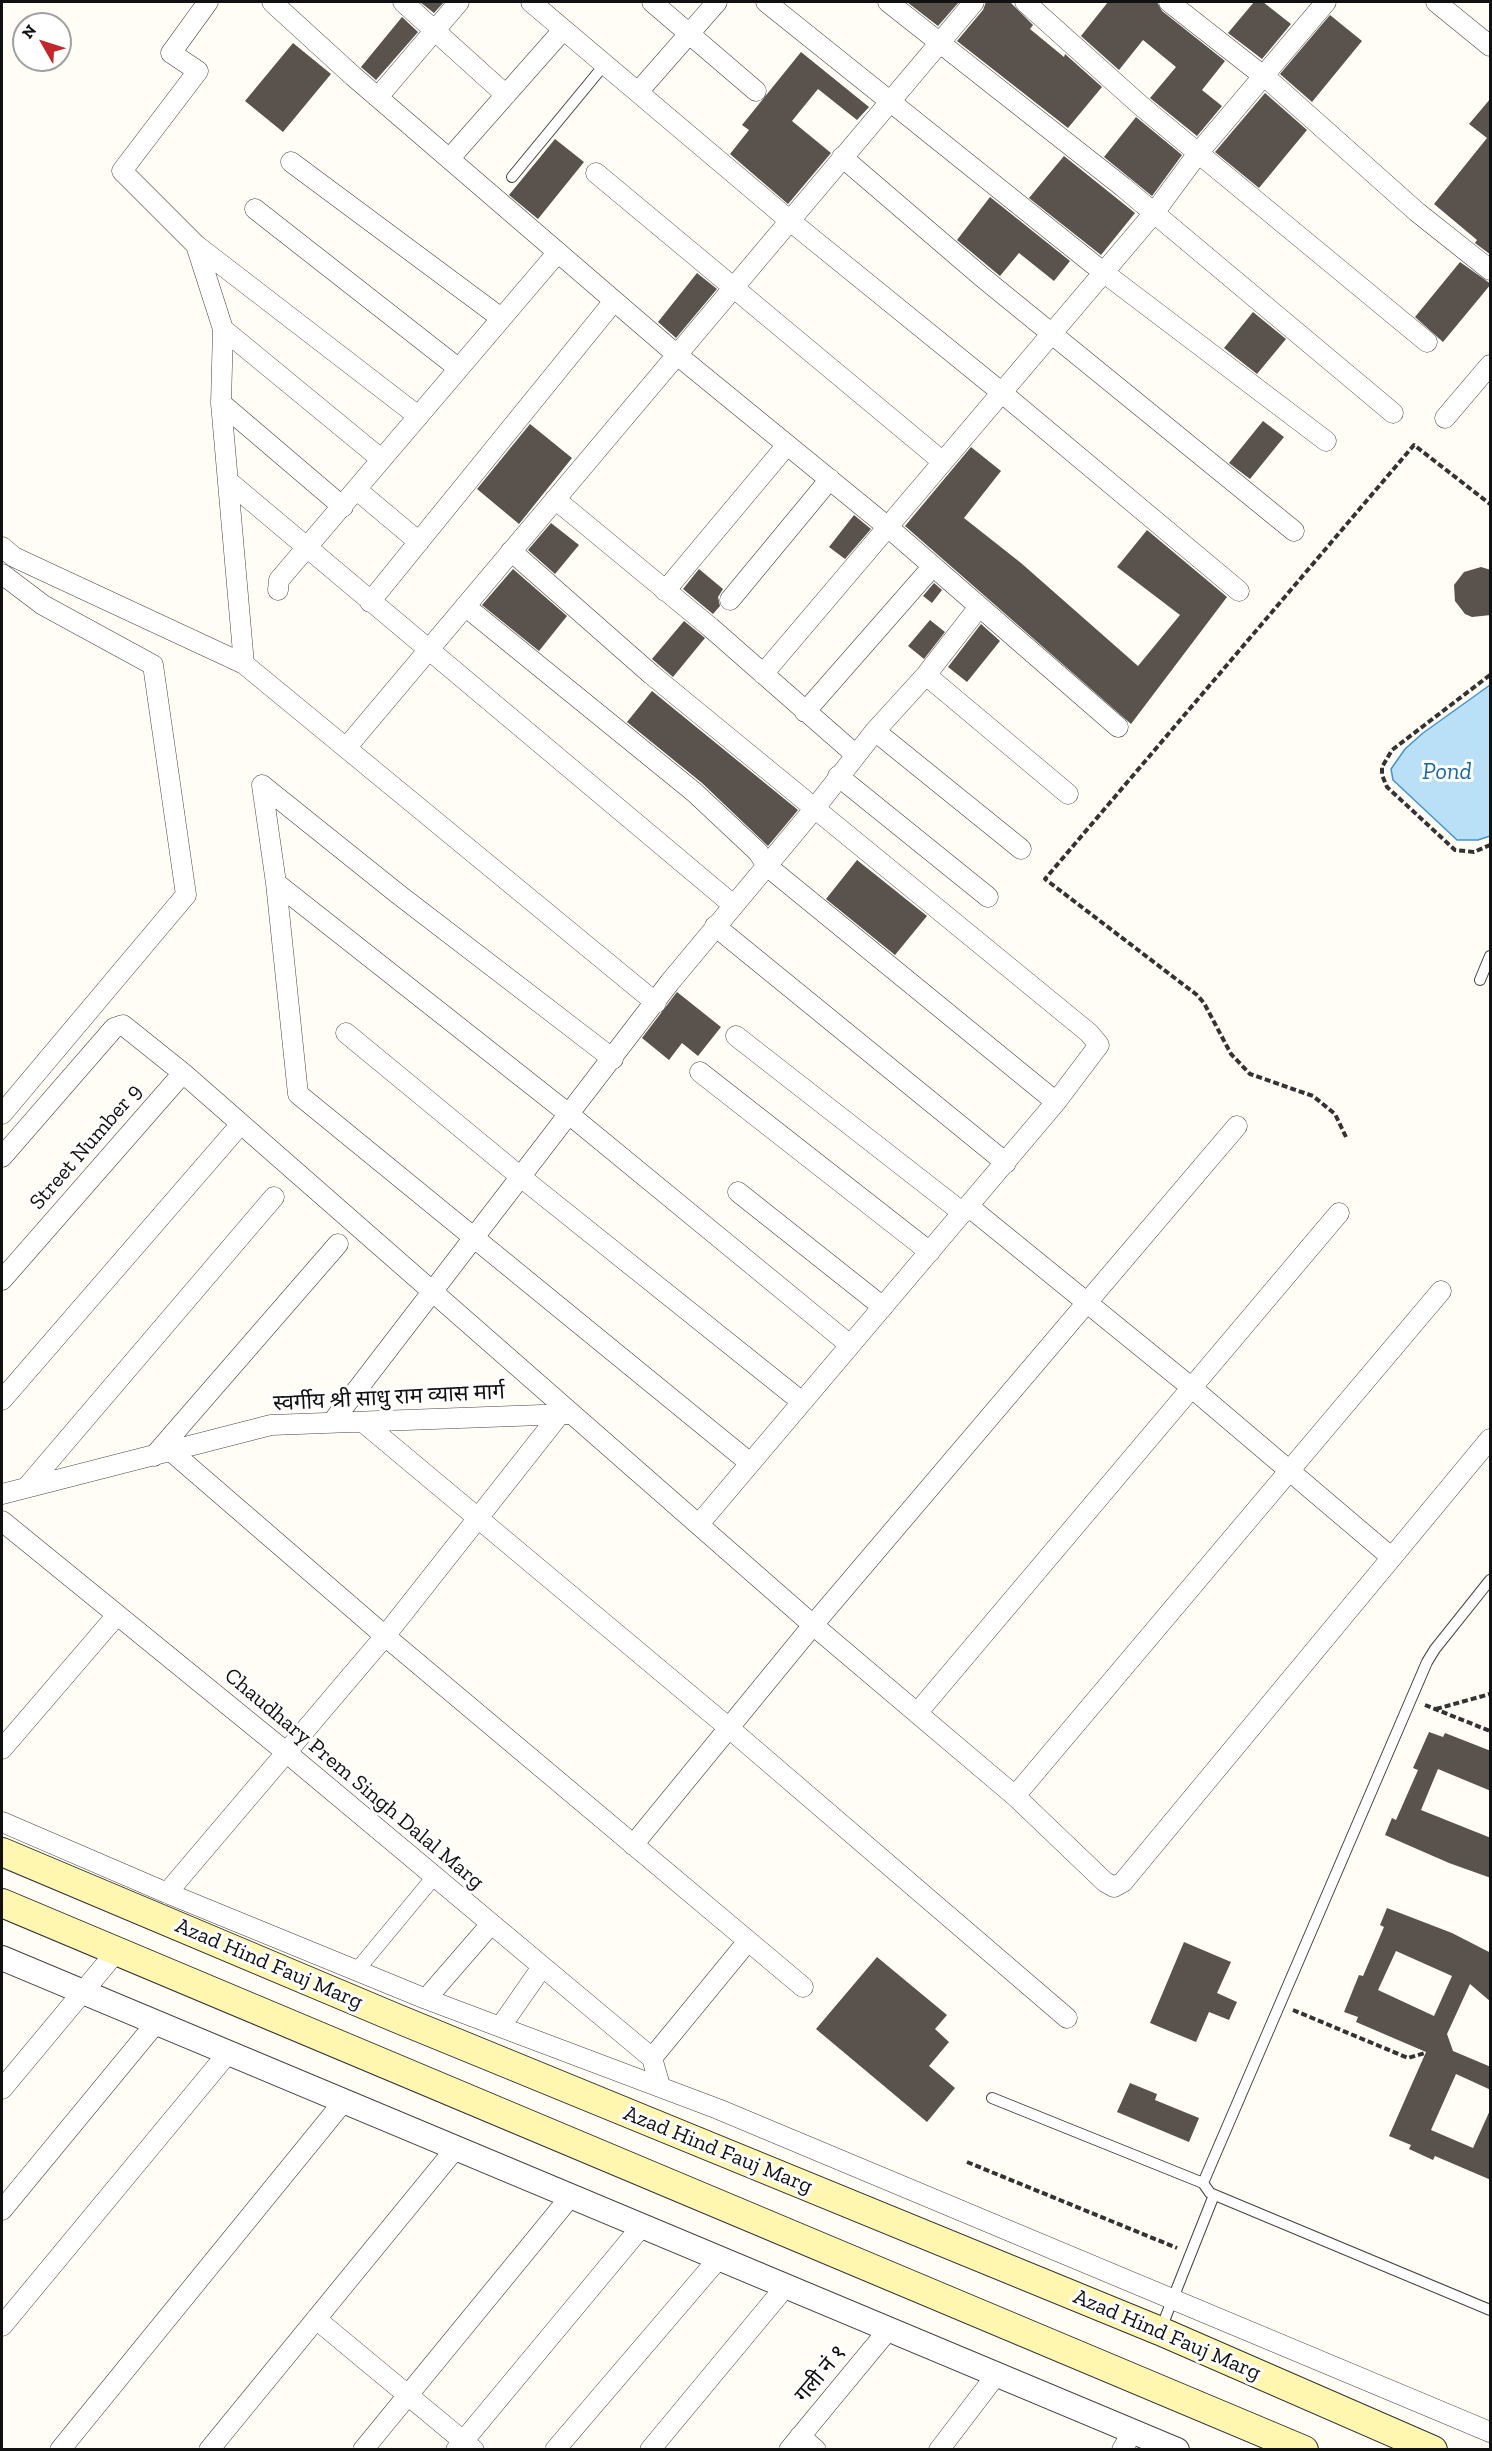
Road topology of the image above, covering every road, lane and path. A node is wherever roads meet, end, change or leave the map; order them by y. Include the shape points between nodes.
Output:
1 (208, 2) edge
2 (272, 2) edge
3 (403, 2) edge
4 (459, 2) edge
5 (531, 2) edge
6 (652, 2) edge
7 (717, 2) edge
8 (766, 2) edge
9 (888, 2) edge
10 (974, 2) edge
11 (1025, 2) edge
12 (1169, 2) edge
13 (1326, 2) edge
14 (1436, 2) edge
15 (563, 30) junction
16 (436, 31) junction
17 (690, 32) junction
18 (939, 42) junction
19 (1491, 46) edge
20 (605, 64) junction
21 (1264, 76) junction
22 (756, 91) dead end
23 (638, 92) junction
24 (506, 95) junction
25 (378, 97) junction
26 (890, 100) junction
27 (1199, 152) junction
28 (842, 157) junction
29 (450, 158) junction
30 (291, 162) dead end
31 (596, 173) dead end
32 (512, 177) dead end
33 (255, 209) dead end
34 (1154, 213) junction
35 (789, 220) junction
36 (196, 245) junction
37 (558, 252) junction
38 (1491, 270) edge
39 (1103, 272) junction
40 (733, 287) junction
41 (614, 301) junction
42 (501, 318) junction
43 (223, 329) junction
44 (1052, 333) junction
45 (1427, 342) dead end
46 (676, 354) junction
47 (1491, 365) edge
48 (458, 368) junction
49 (1001, 392) junction
50 (221, 403) junction
51 (1394, 412) dead end
52 (418, 416) junction
53 (1445, 418) dead end
54 (1326, 441) dead end
55 (788, 445) junction
56 (381, 459) junction
57 (943, 462) junction
58 (830, 479) junction
59 (228, 481) junction
60 (357, 490) junction
61 (555, 499) junction
62 (1491, 504) edge
63 (343, 507) junction
64 (889, 528) junction
65 (1294, 531) dead end
66 (418, 542) junction
67 (2, 547) edge
68 (306, 548) junction
69 (511, 552) junction
70 (933, 566) junction
71 (2, 574) edge
72 (278, 590) dead end
73 (665, 591) junction
74 (1239, 591) dead end
75 (730, 600) dead end
76 (370, 602) junction
77 (465, 606) junction
78 (979, 607) junction
79 (428, 651) junction
80 (244, 664) junction
81 (763, 674) junction
82 (926, 675) junction
83 (1491, 675) edge
84 (805, 712) junction
85 (1118, 727) dead end
86 (874, 731) junction
87 (346, 748) junction
88 (856, 755) junction
89 (838, 776) junction
90 (1068, 794) dead end
91 (815, 808) junction
92 (1491, 845) edge
93 (1021, 849) dead end
94 (767, 866) junction
95 (276, 883) junction
96 (988, 897) dead end
97 (732, 904) junction
98 (715, 926) junction
99 (1491, 956) edge
100 (1480, 980) dead end
101 (656, 1003) junction
102 (346, 1033) dead end
103 (736, 1036) dead end
104 (613, 1059) junction
105 (700, 1072) dead end
106 (183, 1073) junction
107 (1056, 1102) junction
108 (2, 1114) edge
109 (570, 1115) junction
110 (240, 1125) junction
111 (1237, 1126) dead end
112 (1346, 1137) dead end
113 (2, 1157) edge
114 (1006, 1163) junction
115 (522, 1178) junction
116 (738, 1192) dead end
117 (274, 1197) dead end
118 (966, 1210) junction
119 (1340, 1213) dead end
120 (476, 1237) junction
121 (338, 1244) dead end
122 (930, 1252) junction
123 (2, 1280) edge
124 (1441, 1291) dead end
125 (433, 1294) junction
126 (1085, 1303) junction
127 (883, 1307) junction
128 (850, 1345) junction
129 (1192, 1388) junction
130 (2, 1400) edge
131 (802, 1402) junction
132 (566, 1414) junction
133 (333, 1421) junction
134 (363, 1422) junction
135 (1491, 1439) edge
136 (163, 1454) junction
137 (750, 1463) junction
138 (1289, 1470) junction
139 (26, 1488) junction
140 (2, 1494) edge
141 (480, 1518) junction
142 (2, 1521) edge
143 (699, 1524) junction
144 (1391, 1557) junction
145 (1491, 1580) edge
146 (117, 1615) junction
147 (813, 1625) junction
148 (385, 1636) junction
149 (1491, 1694) edge
150 (1410, 1699) junction
151 (1436, 1710) junction
152 (918, 1712) junction
153 (729, 1728) junction
154 (1491, 1731) edge
155 (2, 1749) edge
156 (287, 1753) junction
157 (1015, 1796) junction
158 (2, 1822) edge
159 (633, 1845) junction
160 (2, 1852) edge
161 (434, 1877) junction
162 (167, 1893) junction
163 (2, 1903) edge
164 (491, 1924) junction
165 (748, 1941) junction
166 (116, 1952) junction
167 (2, 1958) edge
168 (542, 1967) junction
169 (357, 1970) junction
170 (803, 1987) dead end
171 (83, 1992) junction
172 (426, 1999) junction
173 (1278, 2004) junction
174 (1067, 2018) dead end
175 (156, 2023) junction
176 (501, 2026) junction
177 (228, 2052) junction
178 (1425, 2053) dead end
179 (652, 2058) junction
180 (660, 2086) junction
181 (2, 2089) edge
182 (992, 2098) dead end
183 (344, 2101) junction
184 (456, 2148) junction
185 (967, 2162) dead end
186 (1203, 2183) junction
187 (1214, 2195) junction
188 (571, 2196) junction
189 (2, 2210) edge
190 (642, 2226) junction
191 (1189, 2253) junction
192 (719, 2258) junction
193 (786, 2286) junction
194 (1172, 2296) junction
195 (1491, 2310) edge
196 (316, 2319) junction
197 (2, 2326) edge
198 (889, 2330) junction
199 (1160, 2331) junction
200 (997, 2374) junction
201 (407, 2396) junction
202 (1491, 2432) edge
203 (1127, 2440) edge
204 (794, 2443) edge
205 (464, 2446) edge
206 (60, 2450) edge
207 (209, 2450) edge
208 (363, 2450) edge
209 (555, 2450) edge
210 (650, 2450) edge
211 (816, 2450) edge
212 (939, 2450) edge
213 (1177, 2450) edge
214 (1304, 2450) edge
215 (1433, 2450) edge

1 - 36 street via 171,52 198,71 122,171
2 - 25 street
3 - 16 street
4 - 16 street
5 - 15 street
6 - 17 street
7 - 17 street
8 - 26 street
9 - 18 street
10 - 18 street
11 - 27 street
12 - 21 street
13 - 21 street
14 - 19 street
15 - 20 street
15 - 24 street
16 - 24 street
16 - 25 street
17 - 22 street
17 - 23 street
18 - 26 street
18 - 34 street
20 - 23 street
20 - 32 lane
21 - 27 street
21 - 38 street via 1417,212
23 - 35 street
24 - 29 street
25 - 29 street
26 - 28 street
26 - 39 street
27 - 34 street
27 - 45 street
28 - 35 street
28 - 44 street
29 - 37 street
30 - 42 street
31 - 40 street
33 - 48 street
34 - 39 street
34 - 51 street
35 - 40 street
35 - 49 street
36 - 43 street
36 - 52 street
37 - 41 street
37 - 42 street
39 - 44 street
39 - 54 street
40 - 46 street
40 - 57 street
41 - 46 street
41 - 66 street
42 - 48 street
43 - 50 street
43 - 56 street
44 - 49 street
44 - 65 street
46 - 55 street
46 - 61 street
47 - 53 street
48 - 52 street
49 - 57 street
49 - 74 street
50 - 59 street
50 - 63 street
52 - 56 street
55 - 58 street
55 - 73 street
56 - 60 street
57 - 64 street
58 - 64 street
58 - 75 street
59 - 68 street
59 - 80 street
60 - 63 street
60 - 66 street
61 - 69 street
61 - 73 street
62 - 112 path via 1414,445 1045,879 1197,995 1230,1054 1250,1074 1312,1096 1335,1114
63 - 68 street
64 - 70 street
64 - 81 street
66 - 76 street
67 - 80 street
68 - 72 street via 279,580
68 - 76 street
69 - 77 street
69 - 91 street via 652,675
70 - 78 street
70 - 84 street
71 - 108 street via 43,606 153,665 186,895
73 - 81 street
76 - 79 street
77 - 79 street
77 - 94 street via 694,792 758,852
78 - 82 street
78 - 85 street
79 - 87 street
79 - 97 street
80 - 87 street
81 - 84 street
82 - 86 street
82 - 90 street
83 - 92 path via 1403,740 1382,767 1387,787 1446,844 1464,852
84 - 88 street
86 - 88 street
86 - 93 street
87 - 101 street
88 - 89 street
89 - 91 street
89 - 96 street
91 - 94 street
91 - 107 street via 1096,1039 1097,1052
94 - 97 street
94 - 107 street
95 - 104 street via 262,784
95 - 109 street
95 - 120 street via 298,1094
97 - 98 street
98 - 101 street
98 - 114 street
99 - 100 lane
101 - 104 street
102 - 115 street
103 - 118 street
104 - 109 street
105 - 122 street
106 - 110 street
106 - 113 street via 123,1025 117,1025
106 - 123 street, Street Number 9
107 - 114 street
109 - 115 street
109 - 128 street
110 - 125 street
110 - 130 street
111 - 126 street
114 - 118 street
115 - 120 street
115 - 131 street
116 - 127 street
117 - 139 street
118 - 122 street
118 - 126 street
119 - 129 street
120 - 125 street
120 - 137 street
121 - 136 street
122 - 127 street
124 - 138 street
125 - 132 street
125 - 133 street
126 - 129 street
126 - 147 street
127 - 128 street
128 - 131 street
129 - 138 street
129 - 152 street
131 - 137 street
132 - 134 street, स्वर्गीय श्री साधु राम व्यास मार्ग
132 - 141 street
132 - 143 street
133 - 134 street, स्वर्गीय श्री साधु राम व्यास मार्ग
133 - 136 street, स्वर्गीय श्री साधु राम व्यास मार्ग via 271,1425
134 - 141 street
135 - 144 street
136 - 139 street, स्वर्गीय श्री साधु राम व्यास मार्ग
136 - 148 street
137 - 143 street
138 - 144 street
138 - 157 street
139 - 140 street, स्वर्गीय श्री साधु राम व्यास मार्ग
141 - 148 street
141 - 153 street
142 - 146 street, Chaudhary Prem Singh Dalal Marg
143 - 147 street
144 - 157 street via 1123,1882 1114,1887 1105,1882
145 - 150 lane via 1435,1649
146 - 155 street
146 - 156 street, Chaudhary Prem Singh Dalal Marg
147 - 152 street
147 - 153 street
148 - 156 street
148 - 159 street
149 - 151 path
150 - 151 path
150 - 173 lane
151 - 154 path
152 - 157 street
153 - 159 street
153 - 174 street
156 - 161 street, Chaudhary Prem Singh Dalal Marg
156 - 162 street
158 - 162 street
159 - 165 street
160 - 199 main road, Azad Hind Fauj Marg
161 - 164 street, Chaudhary Prem Singh Dalal Marg
161 - 169 street
162 - 169 street
163 - 166 main road
164 - 168 street, Chaudhary Prem Singh Dalal Marg
164 - 172 street
165 - 170 street
165 - 179 street
166 - 171 street
166 - 214 main road
167 - 171 street
168 - 176 street
168 - 179 street, Chaudhary Prem Singh Dalal Marg
169 - 172 street
171 - 175 street
171 - 181 street
172 - 176 street
173 - 178 path via 1408,2058
173 - 186 lane
175 - 177 street
175 - 189 street
176 - 180 street
177 - 183 street
177 - 197 street
179 - 180 street
180 - 194 street
182 - 186 lane
183 - 184 street
183 - 206 street
184 - 188 street
184 - 196 street
185 - 191 path
186 - 187 lane
187 - 191 lane
187 - 195 lane
188 - 190 street
188 - 201 street
190 - 192 street
190 - 205 street
191 - 194 lane
192 - 193 street
192 - 209 street
193 - 198 street
193 - 210 street
194 - 199 lane
194 - 202 street
196 - 201 street
196 - 207 street
198 - 200 street
198 - 204 street, गली नं १
199 - 215 main road, Azad Hind Fauj Marg
200 - 203 street
200 - 212 street
201 - 205 street
201 - 208 street
203 - 213 street
204 - 211 street

